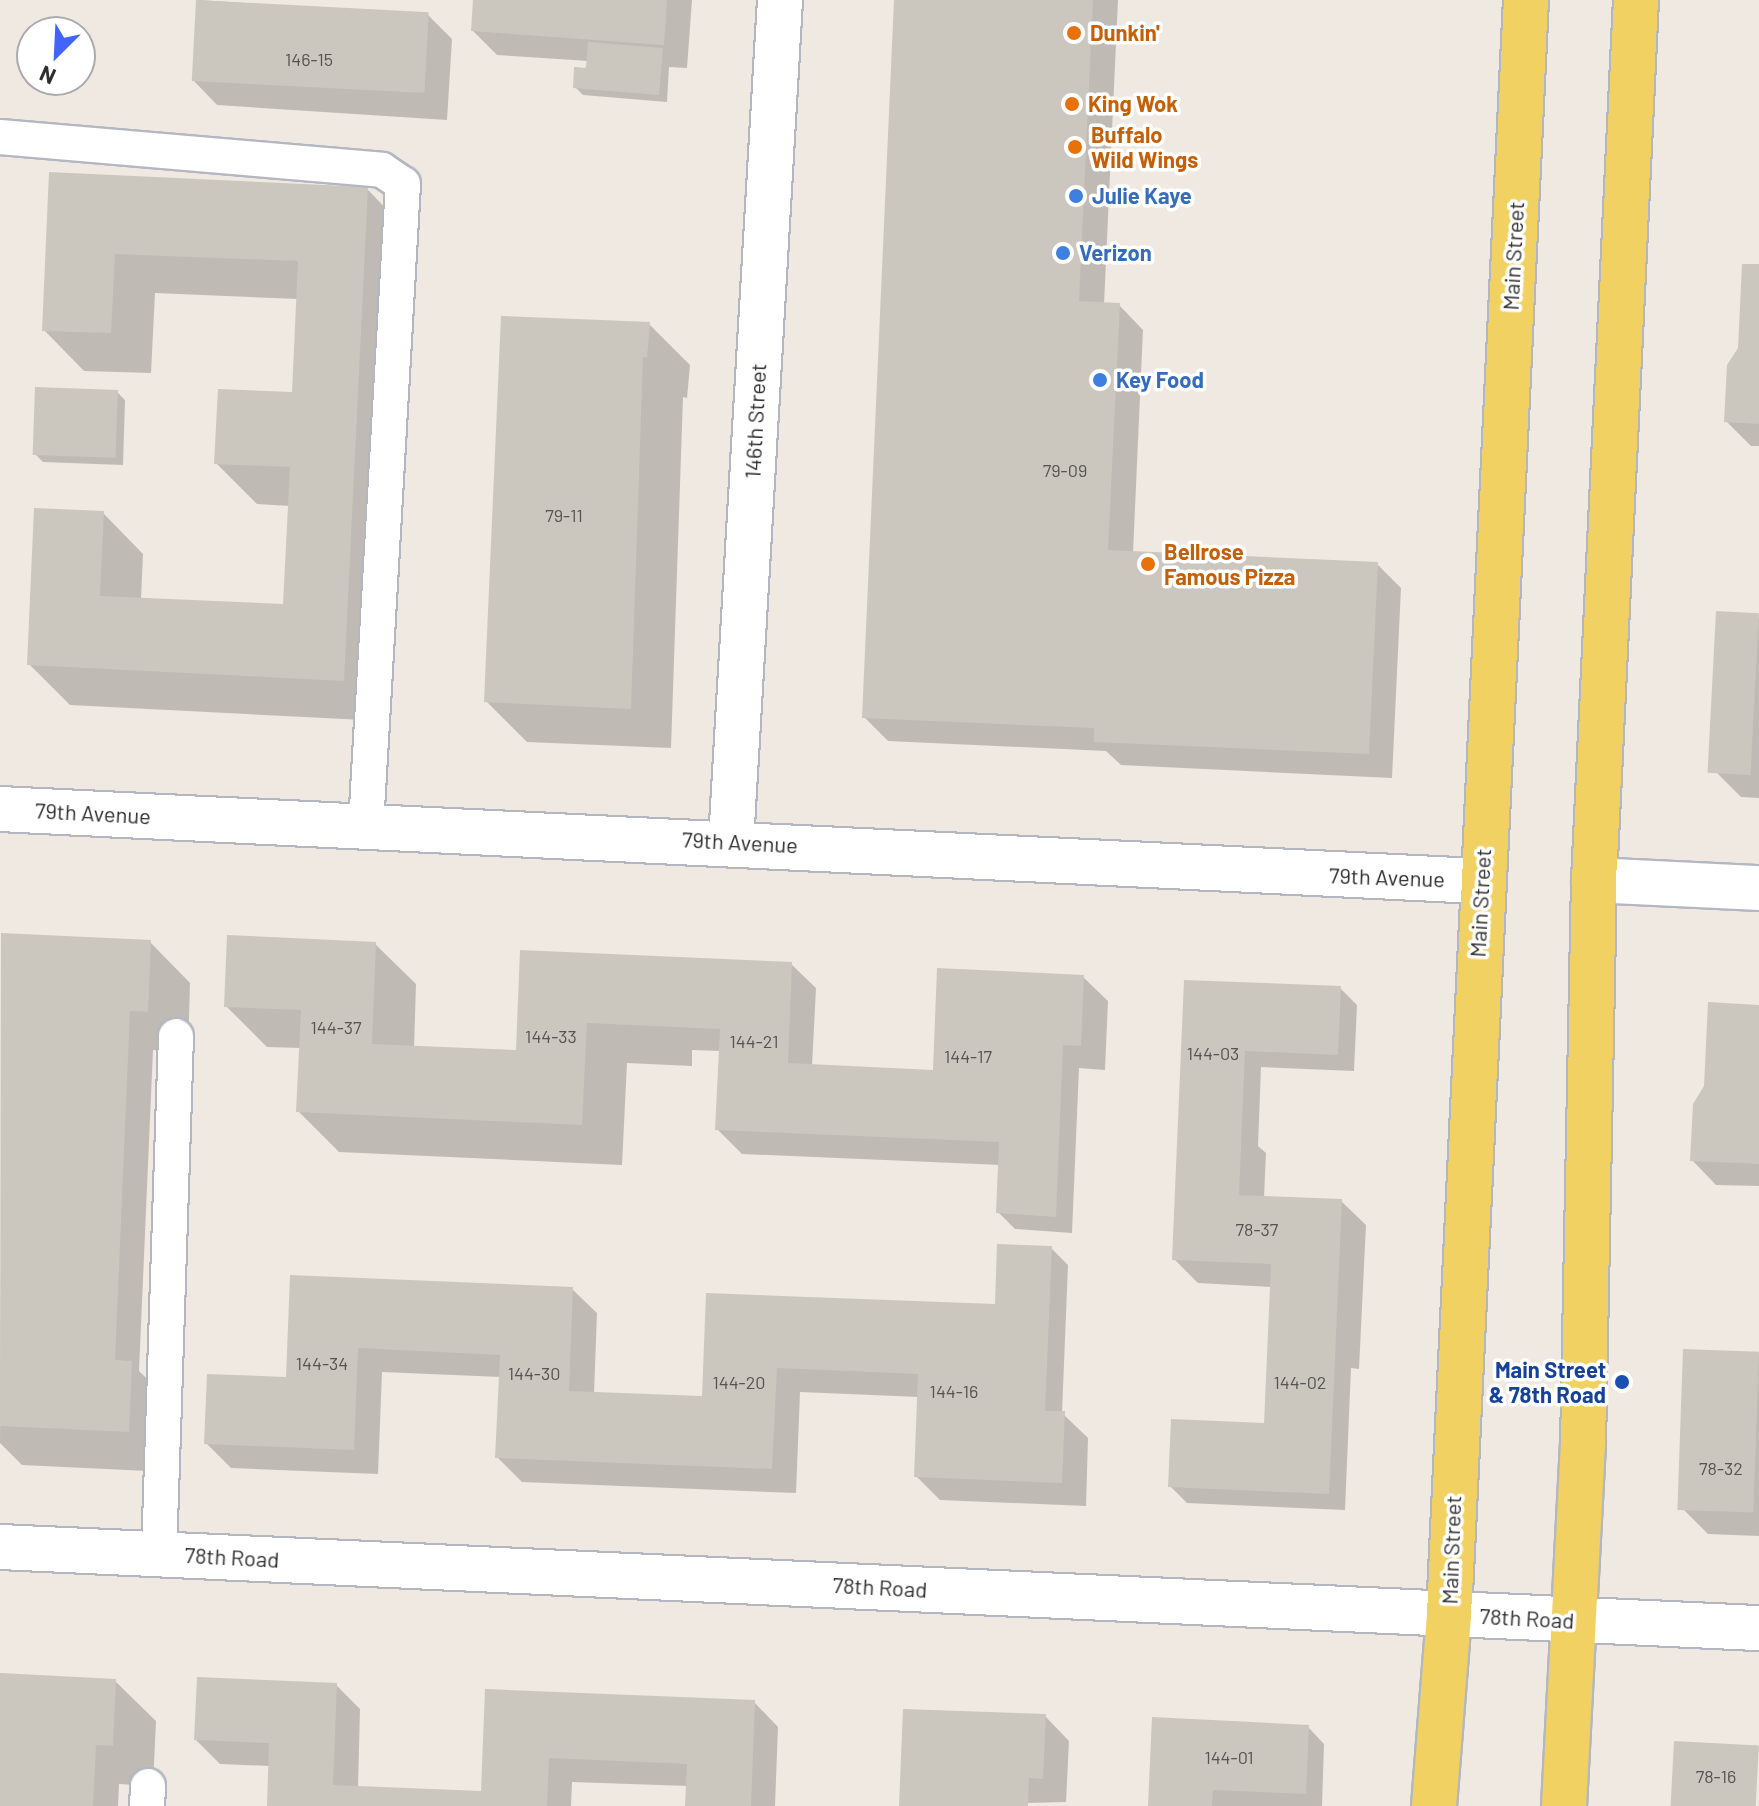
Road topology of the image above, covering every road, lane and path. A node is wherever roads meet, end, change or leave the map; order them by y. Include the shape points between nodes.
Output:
1 (780, 0) edge
2 (1526, 0) edge
3 (1636, 0) edge
4 (0, 137) edge
5 (0, 809) edge
6 (366, 825) junction
7 (731, 842) junction
8 (1594, 880) junction
9 (1480, 881) junction
10 (1759, 888) edge
11 (176, 1036) dead end
12 (0, 1547) edge
13 (159, 1554) junction
14 (1449, 1614) junction
15 (1576, 1620) junction
16 (1759, 1628) edge
17 (1434, 1806) edge
18 (1564, 1806) edge

1 - 7 street, 146th Street
2 - 9 main road, Main Street
3 - 8 main road
4 - 6 lane via 382,170 403,184
5 - 6 street, 79th Avenue
6 - 7 street, 79th Avenue
7 - 9 street, 79th Avenue
8 - 10 street
8 - 15 main road
9 - 14 main road, Main Street
11 - 13 lane
12 - 13 street, 78th Road
13 - 14 street, 78th Road
14 - 15 street, 78th Road
14 - 17 main road, Main Street
15 - 16 street, 78th Road
15 - 18 main road

